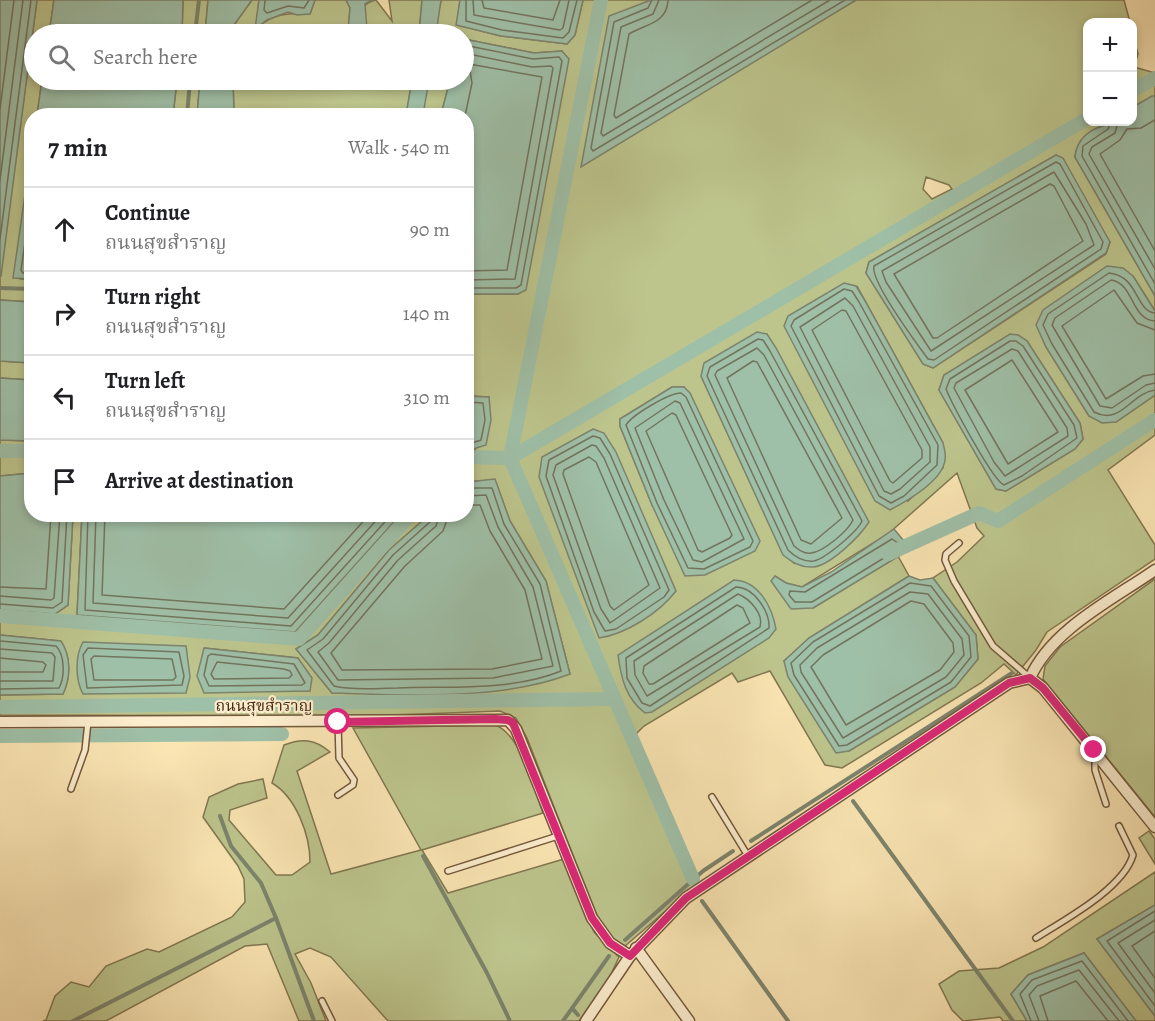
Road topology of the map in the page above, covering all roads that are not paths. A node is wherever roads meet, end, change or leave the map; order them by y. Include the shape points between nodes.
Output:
1 (959, 543) dead end
2 (1155, 570) edge
3 (1030, 678) junction
4 (88, 721) junction
5 (0, 722) edge
6 (338, 722) junction
7 (1094, 750) junction
8 (71, 789) dead end
9 (338, 795) dead end
10 (712, 797) dead end
11 (1106, 804) dead end
12 (1119, 826) dead end
13 (1155, 827) edge
14 (560, 835) junction
15 (748, 856) junction
16 (448, 871) dead end
17 (1036, 938) dead end
18 (633, 952) junction
19 (322, 1001) dead end
20 (332, 1021) edge
21 (586, 1021) edge
22 (689, 1021) edge

1 - 3 lane via 946,554 945,561 954,581 993,646
2 - 3 street via 1072,627 1048,649
3 - 7 street via 1043,688
3 - 15 street via 1009,683
4 - 5 street, ถนนสุขสำราญ
4 - 6 street, ถนนสุขสำราญ
4 - 8 lane via 85,750
6 - 9 lane via 339,758 354,780
6 - 14 street, ถนนสุขสำราญ via 508,720 516,729
7 - 11 lane via 1095,770
7 - 13 street
10 - 15 lane
12 - 17 lane via 1133,855 1130,865 1092,902
14 - 16 lane
14 - 18 street, ถนนสุขสำราญ via 592,918 610,943
15 - 18 street via 686,898
18 - 21 street
18 - 22 street, ถนนสุขสำราญ
19 - 20 lane

